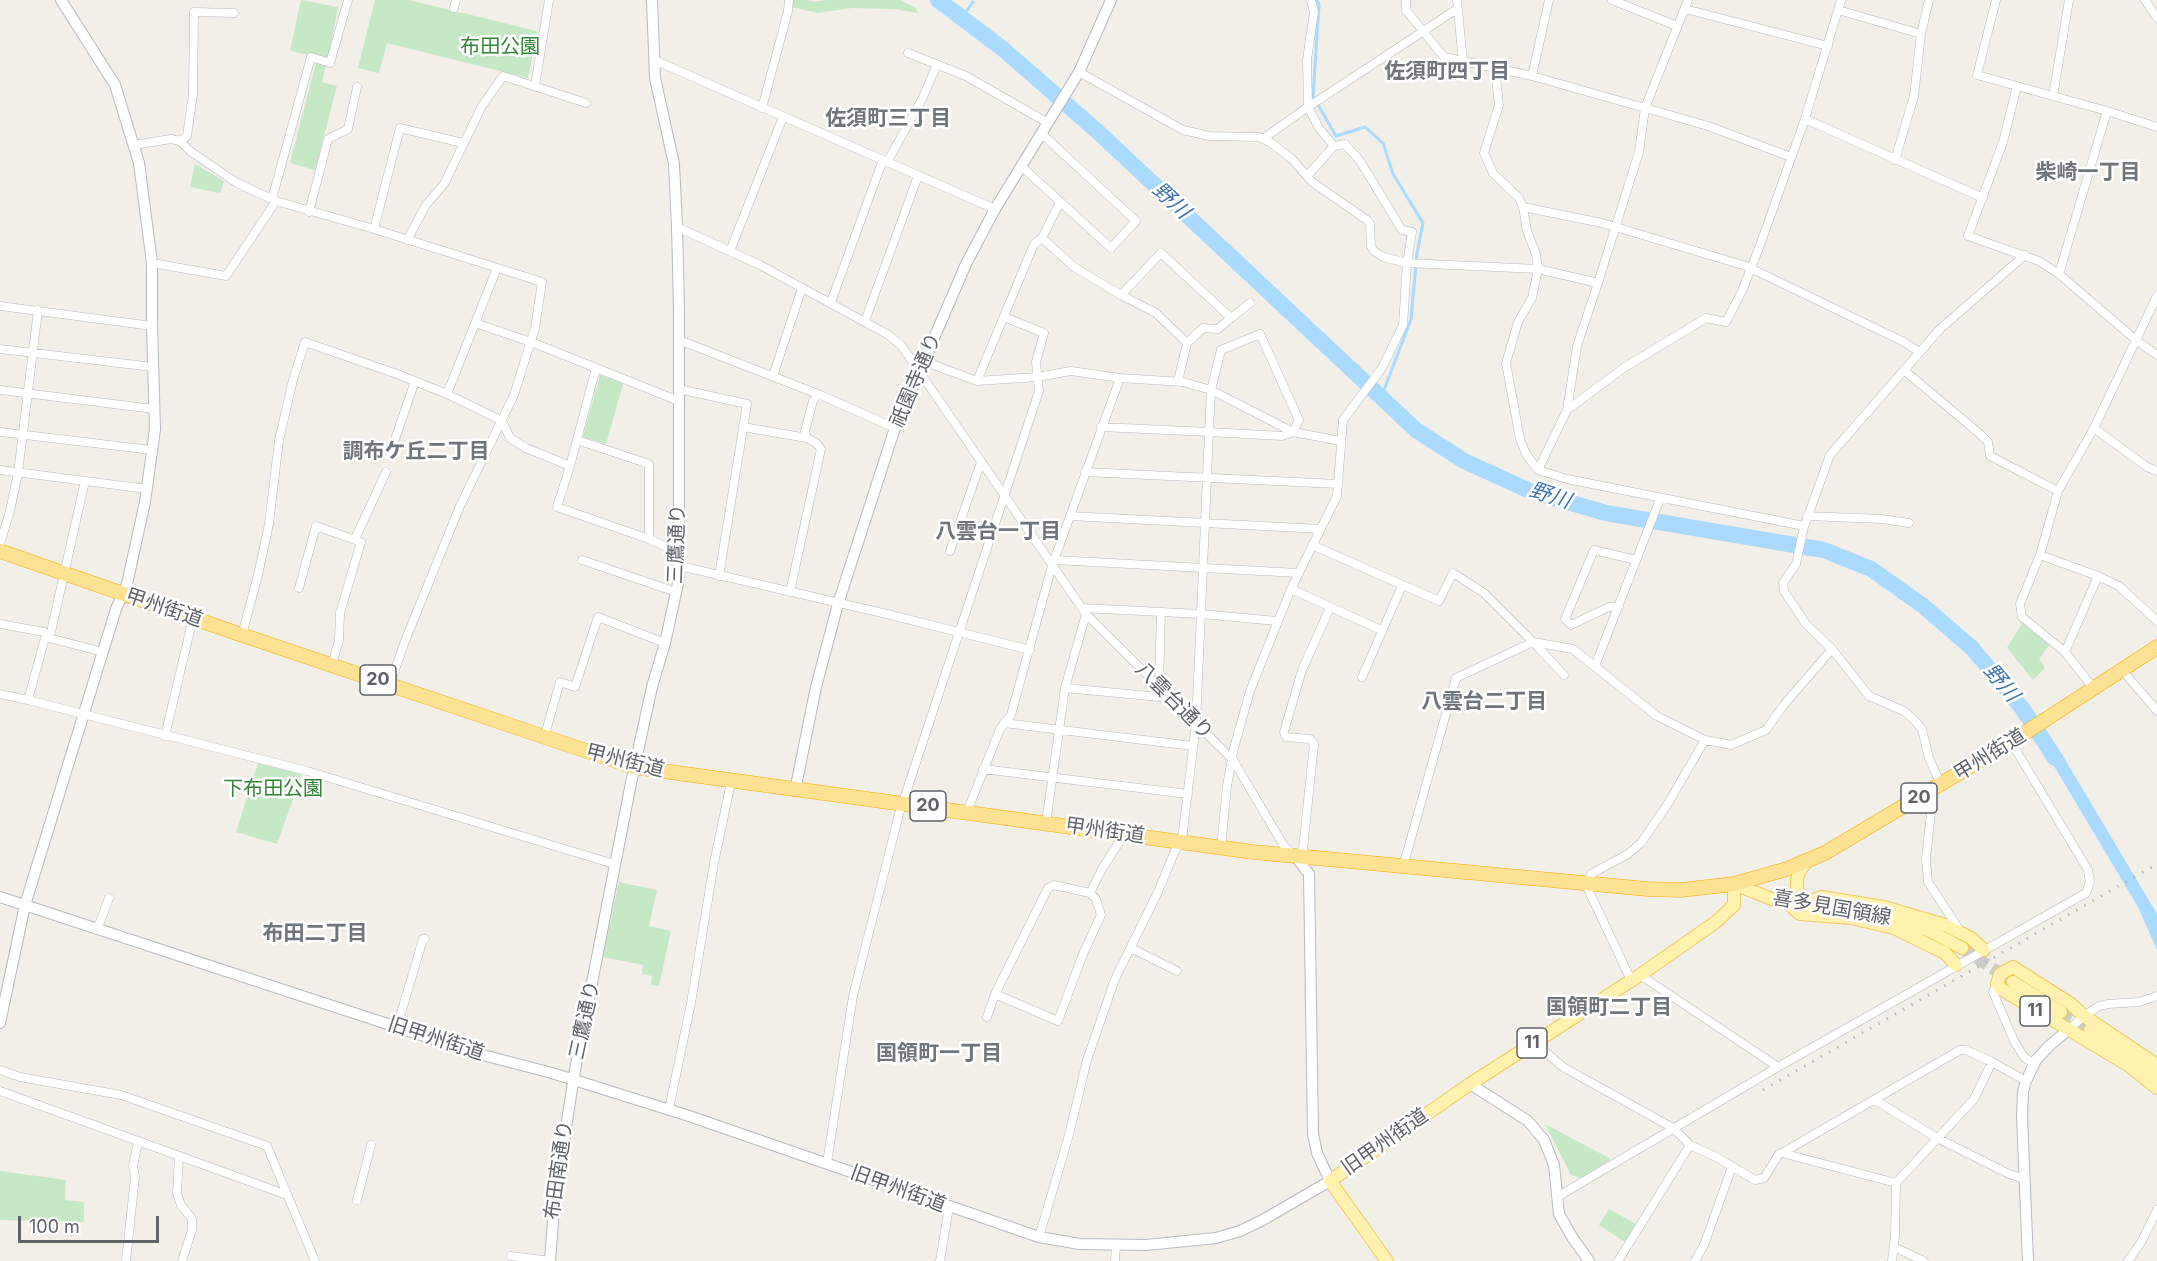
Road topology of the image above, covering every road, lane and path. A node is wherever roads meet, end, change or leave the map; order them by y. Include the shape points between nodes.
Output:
1 (61, 0) edge
2 (348, 0) edge
3 (549, 0) edge
4 (652, 0) edge
5 (789, 0) edge
6 (1111, 0) edge
7 (1311, 0) edge
8 (1406, 0) edge
9 (1456, 0) edge
10 (1549, 0) edge
11 (1612, 0) edge
12 (1688, 0) edge
13 (1841, 0) edge
14 (1929, 0) edge
15 (1996, 0) edge
16 (2068, 0) edge
17 (2145, 0) edge
18 (1457, 9) junction
19 (1685, 9) junction
20 (1838, 10) junction
21 (234, 13) dead end
22 (2157, 18) edge
23 (1677, 26) junction
24 (1423, 33) junction
25 (1921, 34) junction
26 (1828, 45) junction
27 (908, 53) dead end
28 (654, 60) junction
29 (1463, 62) junction
30 (937, 65) junction
31 (1495, 69) junction
32 (1079, 72) junction
33 (1532, 76) junction
34 (535, 86) junction
35 (2017, 86) junction
36 (357, 87) dead end
37 (2054, 96) junction
38 (586, 103) dead end
39 (1308, 107) junction
40 (762, 108) junction
41 (1646, 108) junction
42 (2107, 111) junction
43 (783, 117) junction
44 (1805, 118) junction
45 (1048, 123) junction
46 (2157, 127) edge
47 (1042, 134) junction
48 (1264, 138) junction
49 (180, 141) junction
50 (463, 143) junction
51 (134, 145) junction
52 (1334, 146) junction
53 (1791, 157) junction
54 (1895, 160) junction
55 (885, 162) junction
56 (1021, 166) junction
57 (918, 176) junction
58 (1307, 176) junction
59 (1983, 198) junction
60 (274, 200) junction
61 (1060, 202) junction
62 (1523, 207) junction
63 (994, 209) junction
64 (309, 212) junction
65 (677, 227) junction
66 (1615, 228) junction
67 (374, 229) junction
68 (1042, 238) junction
69 (407, 240) junction
70 (730, 251) junction
71 (2025, 255) junction
72 (152, 263) junction
73 (1407, 263) junction
74 (496, 268) junction
75 (1538, 269) junction
76 (1751, 269) junction
77 (2059, 274) junction
78 (1599, 283) junction
79 (802, 288) junction
80 (1121, 295) junction
81 (2157, 296) edge
82 (831, 302) junction
83 (1250, 303) dead end
84 (0, 306) edge
85 (38, 310) junction
86 (1004, 316) junction
87 (1231, 318) junction
88 (865, 321) junction
89 (475, 323) junction
90 (152, 326) junction
91 (679, 340) junction
92 (2137, 340) junction
93 (531, 342) junction
94 (1187, 343) junction
95 (0, 349) edge
96 (33, 352) junction
97 (1919, 352) junction
98 (2157, 355) edge
99 (921, 366) junction
100 (153, 367) junction
101 (596, 368) junction
102 (1905, 371) junction
103 (773, 376) junction
104 (1037, 377) junction
105 (1120, 378) junction
106 (415, 381) junction
107 (977, 381) junction
108 (1178, 381) junction
109 (679, 389) junction
110 (0, 390) edge
111 (1211, 390) junction
112 (28, 393) junction
113 (447, 394) junction
114 (818, 394) junction
115 (679, 401) junction
116 (154, 409) junction
117 (1567, 410) junction
118 (502, 421) junction
119 (743, 427) junction
120 (1101, 427) junction
121 (895, 428) junction
122 (2094, 428) junction
123 (0, 432) edge
124 (1209, 432) junction
125 (1293, 432) junction
126 (22, 434) junction
127 (807, 438) junction
128 (577, 440) junction
129 (1341, 441) junction
130 (152, 450) junction
131 (391, 451) dead end
132 (981, 462) junction
133 (570, 465) junction
134 (0, 470) edge
135 (1538, 470) junction
136 (2157, 471) edge
137 (18, 472) junction
138 (386, 472) dead end
139 (1085, 472) junction
140 (1207, 478) junction
141 (85, 481) junction
142 (1338, 484) junction
143 (147, 489) junction
144 (2058, 491) junction
145 (1004, 496) junction
146 (1659, 500) junction
147 (1070, 516) junction
148 (1807, 516) junction
149 (1205, 523) junction
150 (1909, 523) dead end
151 (1804, 527) junction
152 (1321, 529) junction
153 (355, 539) junction
154 (649, 539) junction
155 (0, 544) edge
156 (1312, 545) junction
157 (0, 551) edge
158 (950, 551) dead end
159 (680, 552) junction
160 (2040, 555) junction
161 (582, 560) dead end
162 (1636, 560) junction
163 (1053, 563) junction
164 (680, 566) junction
165 (1203, 568) junction
166 (64, 573) junction
167 (1298, 573) junction
168 (719, 576) junction
169 (2098, 576) junction
170 (1402, 586) junction
171 (299, 588) dead end
172 (1291, 589) junction
173 (676, 592) junction
174 (790, 592) junction
175 (122, 594) junction
176 (838, 604) junction
177 (1619, 606) junction
178 (1330, 608) junction
179 (1084, 611) junction
180 (1161, 612) junction
181 (1201, 614) junction
182 (193, 618) junction
183 (1277, 621) junction
184 (2157, 621) edge
185 (0, 624) edge
186 (1381, 630) junction
187 (960, 632) junction
188 (47, 635) junction
189 (242, 635) junction
190 (664, 642) junction
191 (1533, 642) junction
192 (2157, 647) edge
193 (1832, 649) junction
194 (1030, 650) junction
195 (103, 652) junction
196 (2065, 652) junction
197 (332, 665) junction
198 (1595, 666) junction
199 (2122, 670) junction
200 (1564, 675) dead end
201 (1362, 677) dead end
202 (390, 684) junction
203 (1159, 686) junction
204 (1065, 688) junction
205 (2094, 689) junction
206 (0, 694) edge
207 (1170, 698) junction
208 (28, 700) junction
209 (2157, 711) edge
210 (84, 714) junction
211 (1004, 723) junction
212 (1196, 723) junction
213 (1059, 730) junction
214 (165, 736) junction
215 (544, 738) junction
216 (2016, 739) junction
217 (1705, 740) junction
218 (1193, 746) junction
219 (1233, 760) junction
220 (634, 767) junction
221 (983, 769) junction
222 (1052, 778) junction
223 (731, 782) junction
224 (1941, 785) junction
225 (795, 791) junction
226 (1927, 793) junction
227 (1188, 794) junction
228 (903, 803) junction
229 (967, 812) junction
230 (1046, 823) junction
231 (1125, 833) junction
232 (1181, 842) junction
233 (1221, 848) junction
234 (1281, 850) junction
235 (1299, 853) junction
236 (1807, 861) junction
237 (614, 864) junction
238 (1404, 867) junction
239 (1734, 884) junction
240 (1586, 885) junction
241 (1090, 893) junction
242 (0, 897) edge
243 (109, 898) dead end
244 (1788, 903) junction
245 (1802, 904) junction
246 (25, 905) junction
247 (97, 930) junction
248 (1962, 933) junction
249 (425, 939) dead end
250 (1131, 948) junction
251 (1962, 948) tunnel mouth
252 (1984, 950) junction
253 (1956, 965) junction
254 (1177, 971) dead end
255 (1635, 978) junction
256 (2013, 982) tunnel mouth
257 (1997, 984) junction
258 (995, 993) junction
259 (2157, 996) edge
260 (2061, 1012) tunnel mouth
261 (2084, 1016) junction
262 (987, 1017) dead end
263 (0, 1023) edge
264 (397, 1027) junction
265 (2068, 1030) junction
266 (2090, 1030) tunnel mouth
267 (1534, 1042) junction
268 (1992, 1062) junction
269 (2034, 1064) junction
270 (2157, 1065) edge
271 (1778, 1067) junction
272 (0, 1070) edge
273 (2157, 1076) edge
274 (573, 1080) junction
275 (2026, 1081) junction
276 (1470, 1084) junction
277 (2157, 1088) edge
278 (0, 1091) edge
279 (1875, 1100) junction
280 (669, 1109) junction
281 (1673, 1128) junction
282 (1937, 1138) junction
283 (138, 1142) junction
284 (370, 1145) dead end
285 (1690, 1145) junction
286 (1782, 1153) junction
287 (180, 1157) junction
288 (827, 1163) junction
289 (1732, 1167) junction
290 (2025, 1179) junction
291 (1330, 1180) junction
292 (1896, 1183) junction
293 (287, 1195) junction
294 (1557, 1197) junction
295 (357, 1200) dead end
296 (949, 1207) junction
297 (2157, 1210) edge
298 (1039, 1237) junction
299 (1116, 1246) junction
300 (1894, 1247) junction
301 (511, 1256) dead end
302 (126, 1261) edge
303 (182, 1261) edge
304 (315, 1261) edge
305 (550, 1261) edge
306 (940, 1261) edge
307 (1115, 1261) edge
308 (1386, 1261) edge
309 (1589, 1261) edge
310 (1618, 1261) edge
311 (1695, 1261) edge
312 (1892, 1261) edge
313 (1924, 1261) edge
314 (2028, 1261) edge
315 (2128, 1261) edge

1 - 51 street via 115,85
2 - 60 street via 330,63 311,57
3 - 34 street
4 - 28 street, 三鷹通り
5 - 40 street
6 - 32 street, 祇園寺通り
7 - 39 street via 1314,12 1307,60
8 - 24 street via 1406,10
9 - 18 street
10 - 33 street
11 - 23 street
12 - 19 street
13 - 20 street
14 - 25 street
15 - 35 street via 1977,75
16 - 37 street
17 - 22 street
18 - 24 street
18 - 29 street
19 - 23 street
19 - 26 street
20 - 25 street
20 - 26 street
21 - 49 street via 194,12 193,94 187,136
23 - 41 street
24 - 29 street via 1444,57
24 - 39 street
25 - 54 street via 1914,96
26 - 44 street
27 - 30 street
28 - 40 street
28 - 65 street, 三鷹通り via 674,164
29 - 31 street
30 - 45 street via 966,76
30 - 55 street
31 - 33 street
31 - 62 street via 1499,105 1485,153 1493,173
32 - 45 street, 祇園寺通り
32 - 48 street via 1183,130 1209,136
33 - 41 street
34 - 38 street
34 - 50 street via 503,76
35 - 37 street
35 - 59 street
36 - 64 street via 348,129 328,139
37 - 42 street
39 - 48 street
39 - 52 street
40 - 43 street
41 - 53 street
41 - 66 street via 1639,152
42 - 46 street
42 - 77 street
43 - 55 street
43 - 70 street
44 - 53 street
44 - 54 street
45 - 47 street, 祇園寺通り
47 - 56 street, 祇園寺通り
47 - 61 street via 1136,221 1111,248
48 - 58 street
49 - 51 street
49 - 60 street via 237,183
50 - 67 street via 400,128
50 - 69 street via 444,184 426,205
51 - 72 street
52 - 58 street
52 - 73 street via 1345,144 1360,161 1402,230 1412,232
53 - 76 street
54 - 59 street
55 - 57 street
55 - 82 street
56 - 61 street
56 - 63 street, 祇園寺通り
57 - 63 street
57 - 88 street
58 - 73 street via 1370,224 1374,251
59 - 71 street via 1968,236
60 - 64 street
60 - 72 street via 226,276
61 - 68 street
62 - 66 street
62 - 75 street
63 - 99 street, 祇園寺通り
64 - 67 street
65 - 70 street, 八雲台通り
65 - 91 street, 三鷹通り
66 - 76 street
66 - 78 street
67 - 69 street
68 - 80 street via 1074,267
68 - 86 street via 1034,244
69 - 74 street
70 - 79 street, 八雲台通り
71 - 77 street
71 - 97 street
72 - 90 street
73 - 75 street
73 - 129 street via 1403,325 1380,370 1343,420
74 - 89 street
74 - 93 street via 542,282
75 - 78 street
75 - 135 street via 1532,298 1518,322 1506,363 1520,439
76 - 97 street
76 - 117 street via 1726,322 1706,318 1625,367
77 - 92 street
78 - 117 street via 1577,346
79 - 82 street, 八雲台通り
79 - 103 street
80 - 87 street via 1161,253
80 - 94 street via 1156,313
81 - 92 street
82 - 88 street, 八雲台通り
83 - 87 street
84 - 85 street
85 - 90 street
85 - 96 street
86 - 104 street via 1044,333 1036,362
86 - 107 street
87 - 94 street via 1218,329 1203,328
88 - 99 street, 八雲台通り via 901,345
89 - 93 street
89 - 113 street
90 - 100 street
91 - 103 street
91 - 109 street, 三鷹通り
92 - 98 street
92 - 122 street
93 - 101 street
93 - 118 street
94 - 108 street
95 - 96 street
96 - 100 street
96 - 112 street
97 - 102 street
99 - 107 street
99 - 121 street, 祇園寺通り
99 - 132 street, 八雲台通り
100 - 116 street
101 - 115 street
101 - 128 street
102 - 144 street via 1988,442 1990,456
102 - 148 street via 1830,455
103 - 114 street
104 - 105 street via 1071,371
104 - 107 street
104 - 145 street via 1039,391
105 - 108 street
105 - 120 street
106 - 113 street
106 - 131 street
106 - 189 street via 305,342 279,440 269,524
108 - 111 street
109 - 115 street, 三鷹通り
109 - 119 street via 747,404
110 - 112 street
111 - 124 street
111 - 125 street
111 - 125 street via 1221,350 1260,333 1299,420
112 - 116 street
112 - 126 street
113 - 118 street
114 - 121 street
114 - 127 street via 805,431
115 - 159 street, 三鷹通り
116 - 130 street
117 - 135 street
118 - 133 street via 510,438
118 - 202 street via 460,506
119 - 127 street
119 - 168 street
120 - 124 street
120 - 139 street
121 - 176 street, 祇園寺通り
122 - 136 street
122 - 144 street
123 - 126 street
124 - 125 street via 1282,436
124 - 140 street
125 - 129 street
126 - 130 street
126 - 137 street
127 - 174 street via 821,449
128 - 133 street
128 - 154 street via 649,464
129 - 142 street
130 - 143 street
132 - 145 street, 八雲台通り
132 - 158 street
133 - 154 street via 557,507
134 - 137 street
135 - 146 street
137 - 141 street
137 - 155 street
138 - 153 street
139 - 140 street
139 - 147 street
140 - 142 street
140 - 149 street
141 - 143 street
141 - 166 street
142 - 152 street via 1337,496
143 - 175 street
144 - 160 street
145 - 163 street, 八雲台通り
145 - 187 street
146 - 151 street
146 - 162 street
147 - 149 street
147 - 163 street
148 - 150 street
148 - 151 street
149 - 152 street
149 - 165 street
151 - 193 street via 1796,564 1783,583 1784,591 1806,624
152 - 156 street
153 - 171 street via 316,526
153 - 197 street via 361,542 340,613 339,640
154 - 159 street
156 - 167 street
156 - 170 street
157 - 166 highway, 甲州街道 / 20
159 - 164 street, 三鷹通り
160 - 169 street
160 - 196 street via 2020,612
161 - 173 street
162 - 177 street
162 - 177 street via 1594,550 1565,618 1571,625
163 - 165 street
163 - 179 street, 八雲台通り
163 - 194 street
164 - 168 street
164 - 173 street, 三鷹通り
165 - 167 street
165 - 181 street
166 - 175 highway, 甲州街道 / 20
166 - 188 street via 51,632
167 - 172 street
168 - 174 street
169 - 184 street via 2119,586
169 - 196 street
170 - 186 street
170 - 191 street via 1439,601 1453,573 1484,593
172 - 178 street
172 - 183 street
173 - 190 street, 三鷹通り
174 - 176 street
175 - 182 highway, 甲州街道 / 20
175 - 195 street
176 - 187 street
176 - 225 street, 祇園寺通り
177 - 198 street
178 - 186 street
178 - 235 street via 1302,670 1284,732 1286,736 1310,739 1314,744
179 - 180 street
179 - 203 street, 八雲台通り
179 - 204 street
180 - 181 street
180 - 203 street
181 - 183 street
181 - 212 street
182 - 189 highway, 甲州街道 / 20
182 - 214 street
183 - 219 street via 1250,691
185 - 188 street
186 - 201 street
187 - 194 street
187 - 228 street
188 - 195 street
188 - 208 street
189 - 197 highway, 甲州街道 / 20
190 - 215 street via 597,617 575,687 560,682
190 - 220 street, 三鷹通り
191 - 198 street via 1573,649
191 - 200 street
191 - 238 street via 1456,678
192 - 199 highway, 甲州街道 / 20
193 - 217 street via 1766,730 1731,745
193 - 224 street via 1869,696 1904,711 1922,729
194 - 211 street via 1014,707
195 - 210 street
196 - 205 street
197 - 202 highway, 甲州街道 / 20
198 - 217 street via 1657,717
199 - 205 highway, 甲州街道 / 20
199 - 209 street
202 - 215 highway, 甲州街道 / 20
203 - 207 street, 八雲台通り
204 - 207 street
204 - 213 street
205 - 216 highway, 甲州街道 / 20
206 - 208 street
207 - 212 street, 八雲台通り
208 - 210 street
210 - 214 street
210 - 246 street
211 - 213 street
211 - 221 street
212 - 218 street
212 - 219 street, 八雲台通り
213 - 218 street
213 - 222 street
214 - 237 street via 307,771
215 - 220 highway, 甲州街道 / 20
216 - 224 highway, 甲州街道 / 20
216 - 252 street via 2088,870 2090,882 2086,893
217 - 240 street via 1641,843 1591,874
218 - 227 street
219 - 233 street
219 - 234 street, 八雲台通り
220 - 223 highway, 甲州街道 / 20
220 - 237 street, 三鷹通り
221 - 222 street
221 - 229 street
222 - 227 street
222 - 230 street
223 - 225 highway, 甲州街道 / 20
223 - 280 street
224 - 226 highway, 甲州街道 / 20
225 - 228 highway, 甲州街道 / 20
226 - 236 highway, 甲州街道 / 20
226 - 248 street via 1932,803 1926,860 1928,882
227 - 232 street
228 - 229 highway, 甲州街道 / 20
228 - 288 street via 853,996
229 - 230 highway, 甲州街道 / 20
230 - 231 highway, 甲州街道 / 20
231 - 232 highway, 甲州街道 / 20
231 - 241 street
232 - 233 highway, 甲州街道 / 20
232 - 250 street
233 - 234 highway, 甲州街道 / 20
234 - 235 highway, 20
235 - 238 highway, 20
235 - 291 street via 1309,874 1313,1134
236 - 239 highway, 甲州街道 / 20
236 - 245 main road via 1797,880
237 - 274 street, 三鷹通り
238 - 240 highway, 20
239 - 240 highway, 20 via 1681,890
239 - 244 main road, 喜多見国領線
239 - 255 main road, 旧甲州街道 / 11 via 1734,905
240 - 255 street
241 - 258 street via 1054,885 1048,888
241 - 258 street via 1101,915 1058,1021
242 - 246 street, 旧甲州街道
243 - 247 street
244 - 245 main road, 喜多見国領線
244 - 253 main road via 1800,914 1851,918 1894,927 1945,953
245 - 248 main road via 1821,897 1864,902
245 - 251 main road, 喜多見国領線 via 1893,918
246 - 247 street, 旧甲州街道
246 - 263 street
247 - 264 street, 旧甲州街道
248 - 252 main road
249 - 264 street
250 - 254 street
250 - 298 street via 1115,979 1087,1060
252 - 253 street
253 - 271 street
255 - 267 main road, 旧甲州街道 / 11
255 - 271 street
256 - 260 main road, 11
257 - 261 main road, 11 via 2000,974 2013,967
257 - 265 main road, 11
257 - 269 street via 1993,992 2014,1041
258 - 262 street
259 - 261 street via 2129,1004 2099,1006
261 - 265 street
261 - 270 main road
264 - 274 street, 旧甲州街道
265 - 269 street
265 - 277 main road, 11 via 2128,1065
266 - 273 main road
267 - 276 main road, 旧甲州街道 / 11
267 - 281 street via 1563,1067
268 - 275 street
268 - 279 street via 1960,1050
268 - 282 street via 1974,1099
269 - 275 street
271 - 281 street
272 - 293 street via 121,1095 267,1146
274 - 280 street, 旧甲州街道
274 - 305 street, 布田南通り via 555,1197
275 - 290 street via 2022,1116
276 - 291 main road, 旧甲州街道 / 11
276 - 294 street via 1528,1121 1545,1140 1554,1165
278 - 283 street
279 - 282 street
279 - 286 street
280 - 288 street, 旧甲州街道
281 - 285 street
281 - 294 street
282 - 290 street
282 - 292 street
283 - 287 street
283 - 302 street
284 - 295 street
285 - 289 street
285 - 310 street
286 - 289 street via 1764,1178 1755,1180
286 - 292 street
287 - 293 street
287 - 303 street via 177,1194 192,1219
288 - 296 street, 旧甲州街道
289 - 311 street
290 - 314 street
291 - 299 street, 旧甲州街道 via 1240,1231 1216,1238
291 - 308 main road
292 - 300 street
293 - 304 street
294 - 309 street via 1559,1214
296 - 298 street, 旧甲州街道
296 - 306 street
297 - 315 street
298 - 299 street, 旧甲州街道
299 - 307 street
300 - 312 street
300 - 313 street
301 - 305 street

